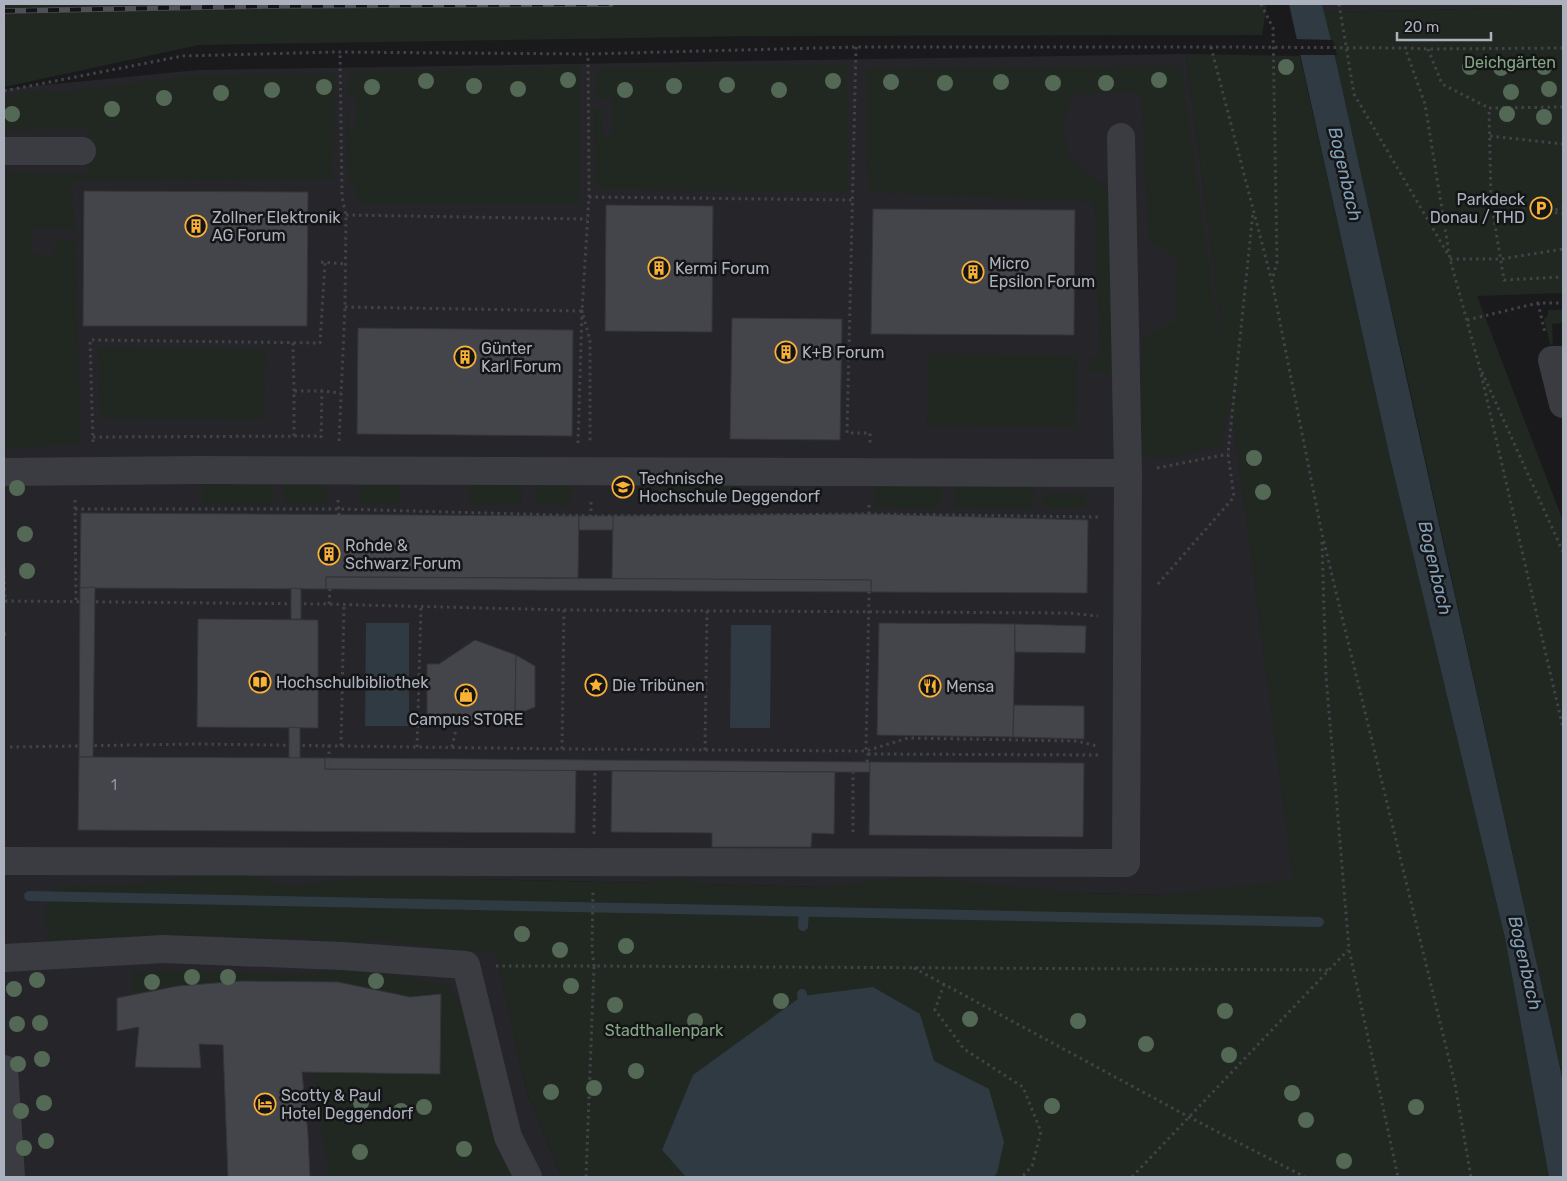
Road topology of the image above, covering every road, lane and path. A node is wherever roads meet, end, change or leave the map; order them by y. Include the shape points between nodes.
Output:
1 (1261, 4) edge
2 (1339, 4) edge
3 (856, 47) junction
4 (1211, 47) junction
5 (1405, 48) junction
6 (1563, 48) edge
7 (1428, 49) junction
8 (340, 52) junction
9 (588, 54) junction
10 (4, 92) edge
11 (1563, 107) edge
12 (1489, 108) junction
13 (1490, 136) junction
14 (1121, 137) dead end
15 (1563, 144) edge
16 (4, 151) edge
17 (82, 151) dead end
18 (589, 197) junction
19 (852, 200) junction
20 (1491, 201) junction
21 (1563, 208) edge
22 (1548, 211) junction
23 (1253, 212) junction
24 (1563, 214) edge
25 (346, 215) junction
26 (587, 219) junction
27 (1563, 248) edge
28 (1450, 259) junction
29 (1501, 260) junction
30 (320, 262) dead end
31 (325, 263) junction
32 (345, 264) junction
33 (1563, 277) edge
34 (1272, 282) junction
35 (1563, 303) edge
36 (345, 307) junction
37 (582, 311) junction
38 (1467, 320) junction
39 (293, 342) junction
40 (1563, 360) edge
41 (1479, 365) junction
42 (294, 391) junction
43 (322, 391) junction
44 (341, 393) junction
45 (1563, 404) edge
46 (339, 433) dead end
47 (294, 436) junction
48 (1228, 454) junction
49 (75, 470) junction
50 (4, 472) edge
51 (584, 472) junction
52 (870, 473) junction
53 (1128, 473) junction
54 (75, 509) junction
55 (869, 514) junction
56 (1128, 517) junction
57 (1322, 534) junction
58 (1563, 552) edge
59 (4, 576) edge
60 (330, 589) dead end
61 (868, 592) dead end
62 (76, 602) junction
63 (329, 604) junction
64 (344, 605) junction
65 (421, 607) junction
66 (564, 610) junction
67 (707, 611) junction
68 (868, 612) junction
69 (1077, 613) dead end
70 (1127, 620) junction
71 (1563, 728) edge
72 (456, 729) dead end
73 (1077, 741) dead end
74 (329, 745) junction
75 (10, 746) dead end
76 (341, 746) junction
77 (417, 747) junction
78 (452, 748) junction
79 (562, 749) junction
80 (705, 750) junction
81 (867, 752) junction
82 (1076, 756) dead end
83 (868, 762) dead end
84 (336, 764) dead end
85 (595, 770) dead end
86 (853, 772) dead end
87 (594, 819) dead end
88 (853, 824) dead end
89 (4, 861) edge
90 (594, 883) dead end
91 (1349, 949) junction
92 (4, 958) edge
93 (466, 966) junction
94 (594, 966) junction
95 (913, 968) junction
96 (1329, 970) junction
97 (944, 984) junction
98 (4, 1069) edge
99 (1189, 1117) junction
100 (10, 1177) edge
101 (528, 1177) edge
102 (586, 1177) edge
103 (1022, 1177) edge
104 (1132, 1177) edge
105 (1305, 1177) edge
106 (1398, 1177) edge
107 (1471, 1177) edge

1 - 34 path via 1273,28 1277,262
2 - 28 path via 1354,94
3 - 4 path
3 - 9 path
3 - 19 path
4 - 5 path, bridge
4 - 23 path
5 - 7 path
5 - 28 path via 1425,104
6 - 7 path
7 - 12 path via 1442,84
8 - 9 path
8 - 10 path via 183,56
8 - 25 path via 342,197
9 - 18 path
11 - 12 path
12 - 13 path
13 - 15 path
13 - 20 path
14 - 53 street
16 - 17 street
18 - 19 path
18 - 26 path
19 - 52 path via 847,432 870,433
20 - 22 path
20 - 29 path
21 - 22 path
22 - 24 path
23 - 34 path
23 - 48 path
25 - 26 path
25 - 32 path
26 - 37 path
27 - 29 path
28 - 29 path
28 - 38 path
29 - 33 path via 1504,280
30 - 31 path
31 - 32 path
31 - 39 path via 320,343
32 - 36 path
34 - 57 path
35 - 38 path via 1538,304
36 - 37 path
36 - 44 path
37 - 51 path
37 - 51 path via 590,340
38 - 41 path
39 - 42 path
39 - 47 path via 90,340 93,437
40 - 45 street via 1552,360
41 - 58 path
41 - 71 path
42 - 43 path
42 - 47 path
43 - 44 path
43 - 47 path via 321,436
44 - 46 path
48 - 53 path
48 - 70 path via 1234,497
49 - 50 street
49 - 51 street
49 - 54 path
51 - 52 street
52 - 53 street
52 - 55 path
53 - 56 street
54 - 55 path via 339,509 591,516
54 - 62 path
55 - 56 path
56 - 70 street
57 - 91 path via 1326,676
57 - 107 path via 1455,1084
59 - 62 path via 5,602
60 - 63 path
61 - 68 path
62 - 63 path
63 - 64 path
64 - 65 path
64 - 76 path
65 - 66 path
65 - 77 path
66 - 67 path
66 - 79 path
67 - 68 path
67 - 80 path
68 - 69 path
68 - 81 path
70 - 89 street via 1126,863
72 - 78 path
73 - 81 path via 908,738
74 - 75 path
74 - 76 path
74 - 84 path via 329,764
76 - 77 path
77 - 78 path
78 - 79 path
79 - 80 path
80 - 81 path
81 - 82 path
81 - 83 path
85 - 87 path
86 - 88 path
90 - 94 path
91 - 96 path
91 - 106 path
92 - 93 street via 164,949 342,956
93 - 94 path
93 - 101 street via 508,1137
94 - 95 path
94 - 102 path
95 - 96 path
95 - 97 path
96 - 99 path
97 - 99 path
97 - 103 path via 935,1010 964,1049 1023,1087 1038,1123 1041,1132 1032,1166
98 - 100 street
99 - 104 path
99 - 105 path

